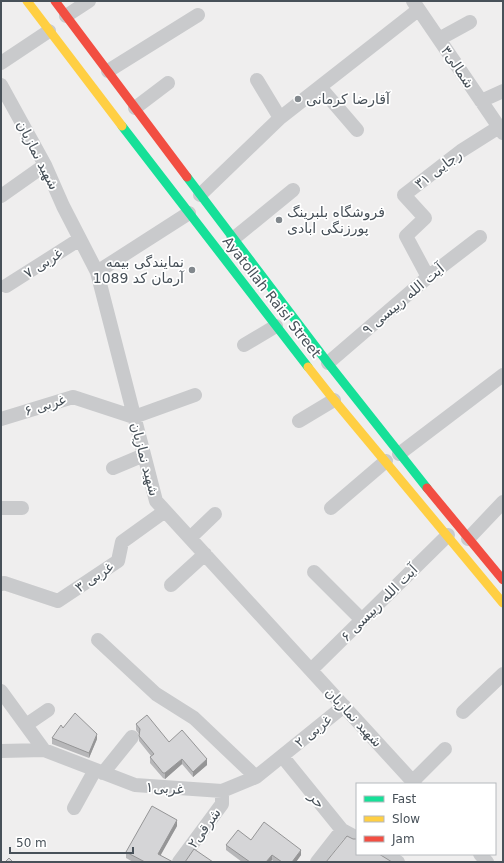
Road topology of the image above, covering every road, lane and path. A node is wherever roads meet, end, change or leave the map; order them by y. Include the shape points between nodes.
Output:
1 (27, 1) edge
2 (55, 1) edge
3 (89, 1) edge
4 (416, 5) edge
5 (198, 15) dead end
6 (66, 16) junction
7 (470, 22) dead end
8 (49, 31) junction
9 (439, 39) junction
10 (1, 63) edge
11 (108, 71) junction
12 (257, 80) dead end
13 (168, 83) dead end
14 (1, 85) edge
15 (320, 87) junction
16 (503, 91) edge
17 (481, 101) junction
18 (126, 114) junction
19 (280, 118) junction
20 (357, 130) dead end
21 (501, 130) edge
22 (45, 165) junction
23 (293, 190) dead end
24 (200, 195) junction
25 (1, 196) edge
26 (189, 213) junction
27 (480, 237) dead end
28 (80, 239) junction
29 (233, 239) junction
30 (97, 272) junction
31 (428, 276) junction
32 (6, 286) dead end
33 (276, 326) junction
34 (244, 345) dead end
35 (328, 364) junction
36 (503, 376) edge
37 (195, 395) dead end
38 (334, 400) junction
39 (134, 417) junction
40 (1, 419) edge
41 (299, 420) dead end
42 (399, 454) junction
43 (144, 455) junction
44 (386, 461) junction
45 (113, 468) dead end
46 (503, 502) edge
47 (1, 508) edge
48 (22, 508) dead end
49 (331, 508) dead end
50 (165, 511) junction
51 (215, 514) dead end
52 (448, 535) junction
53 (190, 538) junction
54 (468, 539) junction
55 (205, 554) junction
56 (314, 572) dead end
57 (503, 580) edge
58 (2, 583) edge
59 (171, 585) dead end
60 (503, 603) edge
61 (362, 620) junction
62 (98, 640) dead end
63 (311, 670) junction
64 (503, 674) edge
65 (1, 691) edge
66 (344, 706) junction
67 (48, 710) dead end
68 (463, 712) dead end
69 (26, 725) junction
70 (132, 737) dead end
71 (44, 750) junction
72 (445, 750) dead end
73 (1, 751) edge
74 (282, 756) junction
75 (99, 771) junction
76 (256, 777) junction
77 (414, 782) edge
78 (222, 791) junction
79 (74, 808) dead end
80 (342, 830) junction
81 (356, 837) edge
82 (386, 855) edge
83 (179, 862) edge
84 (317, 862) edge
85 (398, 862) edge

1 - 8 main road, Ayatollah Raisi Street
2 - 6 main road, Ayatollah Raisi Street
3 - 6 street
4 - 9 street, شمالی۳
4 - 15 street
5 - 11 street
6 - 11 main road, Ayatollah Raisi Street
7 - 9 street
8 - 10 street
8 - 18 main road, Ayatollah Raisi Street
9 - 17 street, شمالی۳
11 - 18 main road, Ayatollah Raisi Street
12 - 19 street
13 - 18 street
14 - 22 street, شهید نمازیان
15 - 19 street
15 - 20 street
16 - 17 street
17 - 21 street, شمالی۳
18 - 24 main road, Ayatollah Raisi Street
18 - 26 main road, Ayatollah Raisi Street
19 - 24 street
21 - 31 street, رجایی ۳۱ via 461,150 404,194 426,218 406,236
22 - 25 street
22 - 28 street, شهید نمازیان
23 - 29 street
24 - 29 main road, Ayatollah Raisi Street
26 - 30 street
26 - 33 main road, Ayatollah Raisi Street
27 - 31 street, آیت الله رییسی ۹
28 - 30 street, شهید نمازیان
28 - 32 street, غربی ۷
29 - 35 main road, Ayatollah Raisi Street
30 - 39 street, شهید نمازیان
31 - 35 street, آیت الله رییسی ۹
33 - 34 street
33 - 38 main road, Ayatollah Raisi Street
35 - 42 main road, Ayatollah Raisi Street
36 - 42 street
37 - 39 street
38 - 41 street
38 - 44 main road, Ayatollah Raisi Street
39 - 40 street, غربی ۶ via 73,397
39 - 43 street, شهید نمازیان
42 - 54 main road, Ayatollah Raisi Street
43 - 45 street
43 - 50 street, شهید نمازیان via 156,502
44 - 49 street
44 - 52 main road, Ayatollah Raisi Street
46 - 54 street
47 - 48 street
50 - 53 street, شهید نمازیان
50 - 58 street, غربی ۳ via 122,542 118,561 58,601
51 - 53 street
52 - 60 main road, Ayatollah Raisi Street
52 - 61 street, آیت الله رییسی ۶
53 - 55 street, شهید نمازیان
54 - 57 main road, Ayatollah Raisi Street
55 - 59 street
55 - 63 street, شهید نمازیان
56 - 61 street
61 - 63 street, آیت الله رییسی ۶
62 - 76 street via 156,694 194,718
63 - 66 street, شهید نمازیان
64 - 68 street
65 - 69 street
66 - 74 street, غربی ۲
66 - 77 street, شهید نمازیان
67 - 69 street
69 - 71 street
70 - 75 street
71 - 73 street
71 - 75 street, غربی۱
72 - 77 street
74 - 76 street, غربی۱
74 - 80 street, حر
75 - 78 street, غربی۱ via 135,785
75 - 79 street
76 - 78 street, غربی۱
78 - 83 street, شرقی۲ via 222,804
80 - 81 street, حر
80 - 84 street
82 - 85 street

